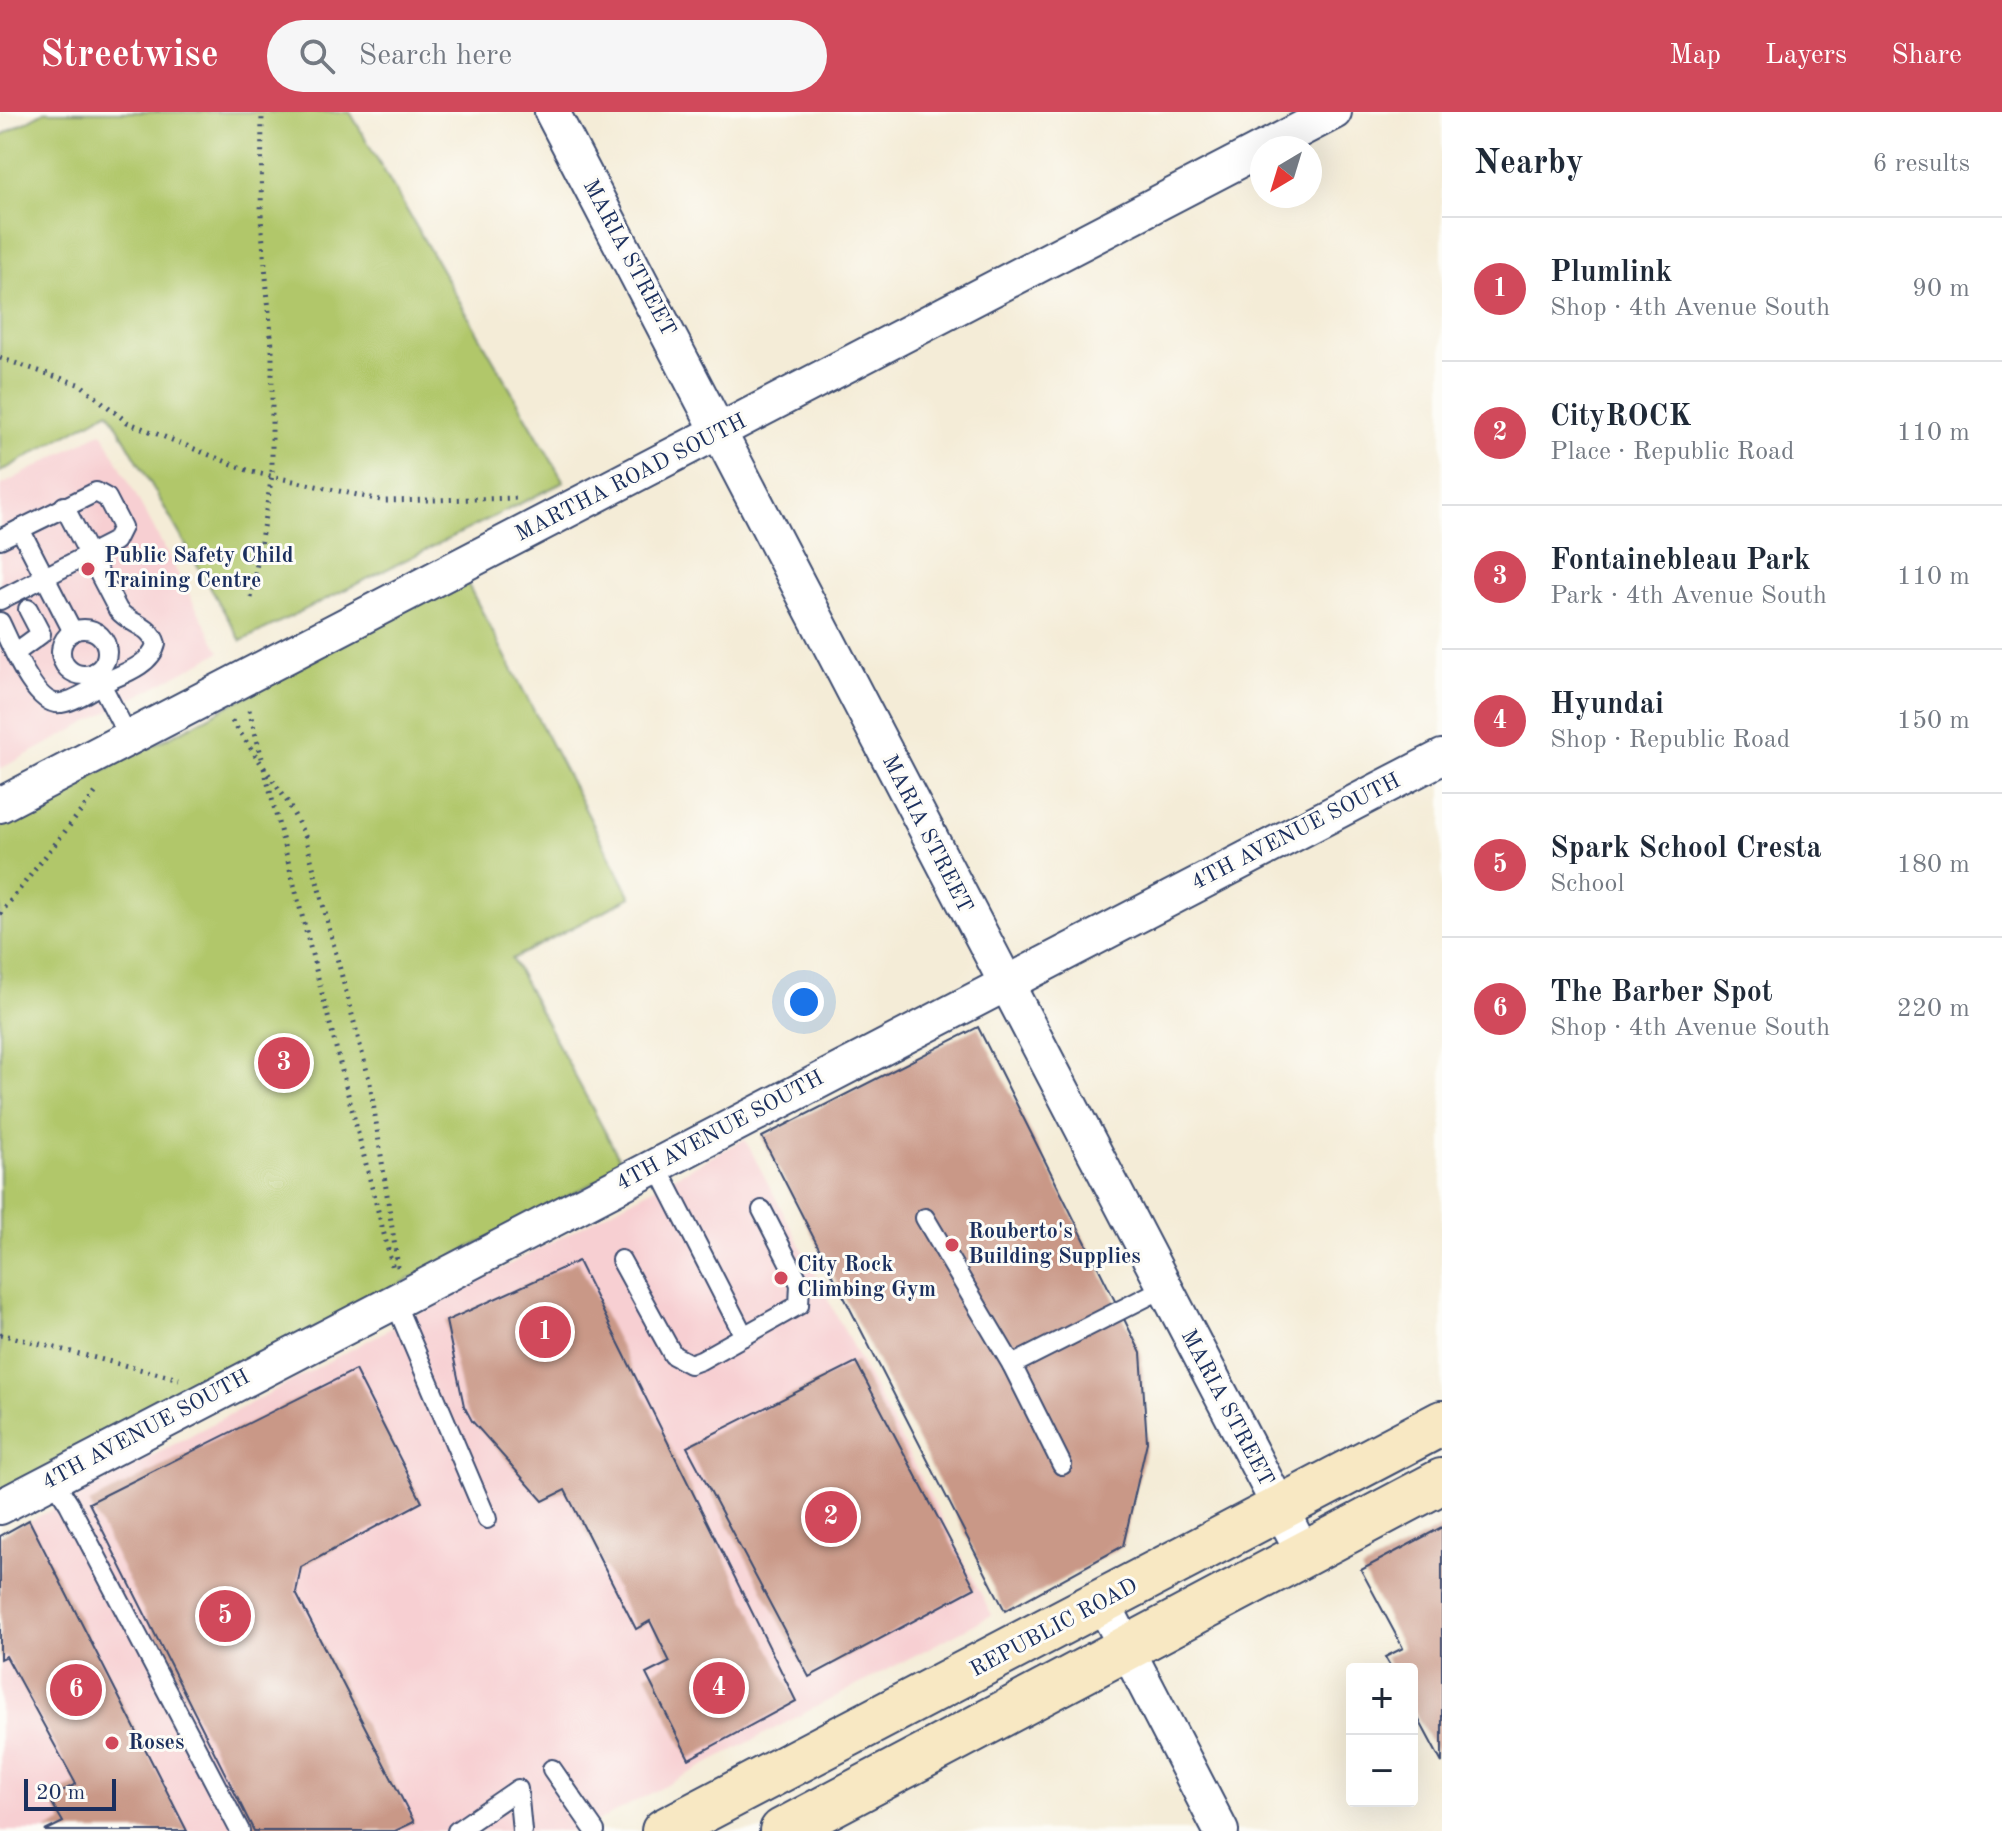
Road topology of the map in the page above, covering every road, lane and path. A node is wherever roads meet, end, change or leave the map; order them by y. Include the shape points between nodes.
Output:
1 (262, 112) edge
2 (552, 112) edge
3 (1334, 112) edge
4 (1288, 136) edge
5 (1250, 156) edge
6 (0, 358) edge
7 (721, 432) junction
8 (272, 475) junction
9 (533, 497) dead end
10 (64, 506) junction
11 (20, 529) junction
12 (0, 539) edge
13 (90, 556) junction
14 (45, 578) junction
15 (251, 598) dead end
16 (0, 600) edge
17 (28, 609) dead end
18 (0, 622) edge
19 (73, 632) junction
20 (15, 653) junction
21 (98, 678) junction
22 (241, 678) junction
23 (211, 695) junction
24 (129, 738) junction
25 (1442, 757) edge
26 (263, 763) junction
27 (98, 790) dead end
28 (0, 805) edge
29 (0, 914) edge
30 (1003, 983) junction
31 (656, 1164) junction
32 (762, 1210) dead end
33 (925, 1218) dead end
34 (621, 1260) dead end
35 (1164, 1288) junction
36 (399, 1298) junction
37 (0, 1334) edge
38 (744, 1336) junction
39 (1012, 1365) junction
40 (222, 1390) junction
41 (1442, 1423) edge
42 (1062, 1465) dead end
43 (53, 1479) junction
44 (1442, 1481) edge
45 (0, 1507) edge
46 (1280, 1508) junction
47 (487, 1519) dead end
48 (1304, 1554) junction
49 (1103, 1603) junction
50 (1126, 1649) junction
51 (552, 1769) dead end
52 (240, 1831) edge
53 (457, 1831) edge
54 (522, 1831) edge
55 (595, 1831) edge
56 (664, 1831) edge
57 (782, 1831) edge
58 (1221, 1831) edge

1 - 8 path
2 - 7 street, MARIA STREET
3 - 4 street, MARTHA ROAD SOUTH
5 - 7 street, MARTHA ROAD SOUTH
6 - 8 path via 81,385 127,422 252,472
7 - 22 street, MARTHA ROAD SOUTH
7 - 30 street, MARIA STREET
8 - 9 path via 385,501
8 - 15 path
10 - 11 lane
10 - 13 lane
10 - 13 lane via 96,492 107,498 122,531
11 - 12 lane
11 - 14 lane
13 - 14 lane
13 - 21 lane via 118,610 148,630 156,644 144,662
14 - 16 lane
14 - 19 lane
17 - 20 lane via 41,634
18 - 20 lane
19 - 21 lane via 62,645 64,663 78,674
19 - 21 lane via 94,631 104,641 105,662
20 - 21 lane via 40,695 50,702 62,703
21 - 24 lane
22 - 23 street, MARTHA ROAD SOUTH
22 - 26 path
23 - 24 street, MARTHA ROAD SOUTH
23 - 26 path
24 - 28 street, MARTHA ROAD SOUTH
25 - 30 street, 4TH AVENUE SOUTH
26 - 36 path
26 - 36 path via 305,836 333,934 370,1083
27 - 29 path
30 - 31 street, 4TH AVENUE SOUTH
30 - 35 street, MARIA STREET
31 - 36 street, 4TH AVENUE SOUTH
31 - 38 lane
32 - 38 lane via 800,1284 801,1297 795,1309
33 - 39 lane
34 - 38 lane via 679,1361 701,1360
35 - 39 lane
35 - 46 street, MARIA STREET
36 - 40 street, 4TH AVENUE SOUTH
36 - 47 lane
37 - 40 path
39 - 42 lane
40 - 43 street, 4TH AVENUE SOUTH
41 - 46 main road, REPUBLIC ROAD
43 - 45 street, 4TH AVENUE SOUTH
43 - 52 lane
44 - 48 main road
46 - 48 street, MARIA STREET
46 - 49 main road, REPUBLIC ROAD
48 - 50 main road
49 - 50 street
49 - 56 main road, REPUBLIC ROAD
50 - 57 main road
50 - 58 street
51 - 55 lane
53 - 54 lane via 518,1789

